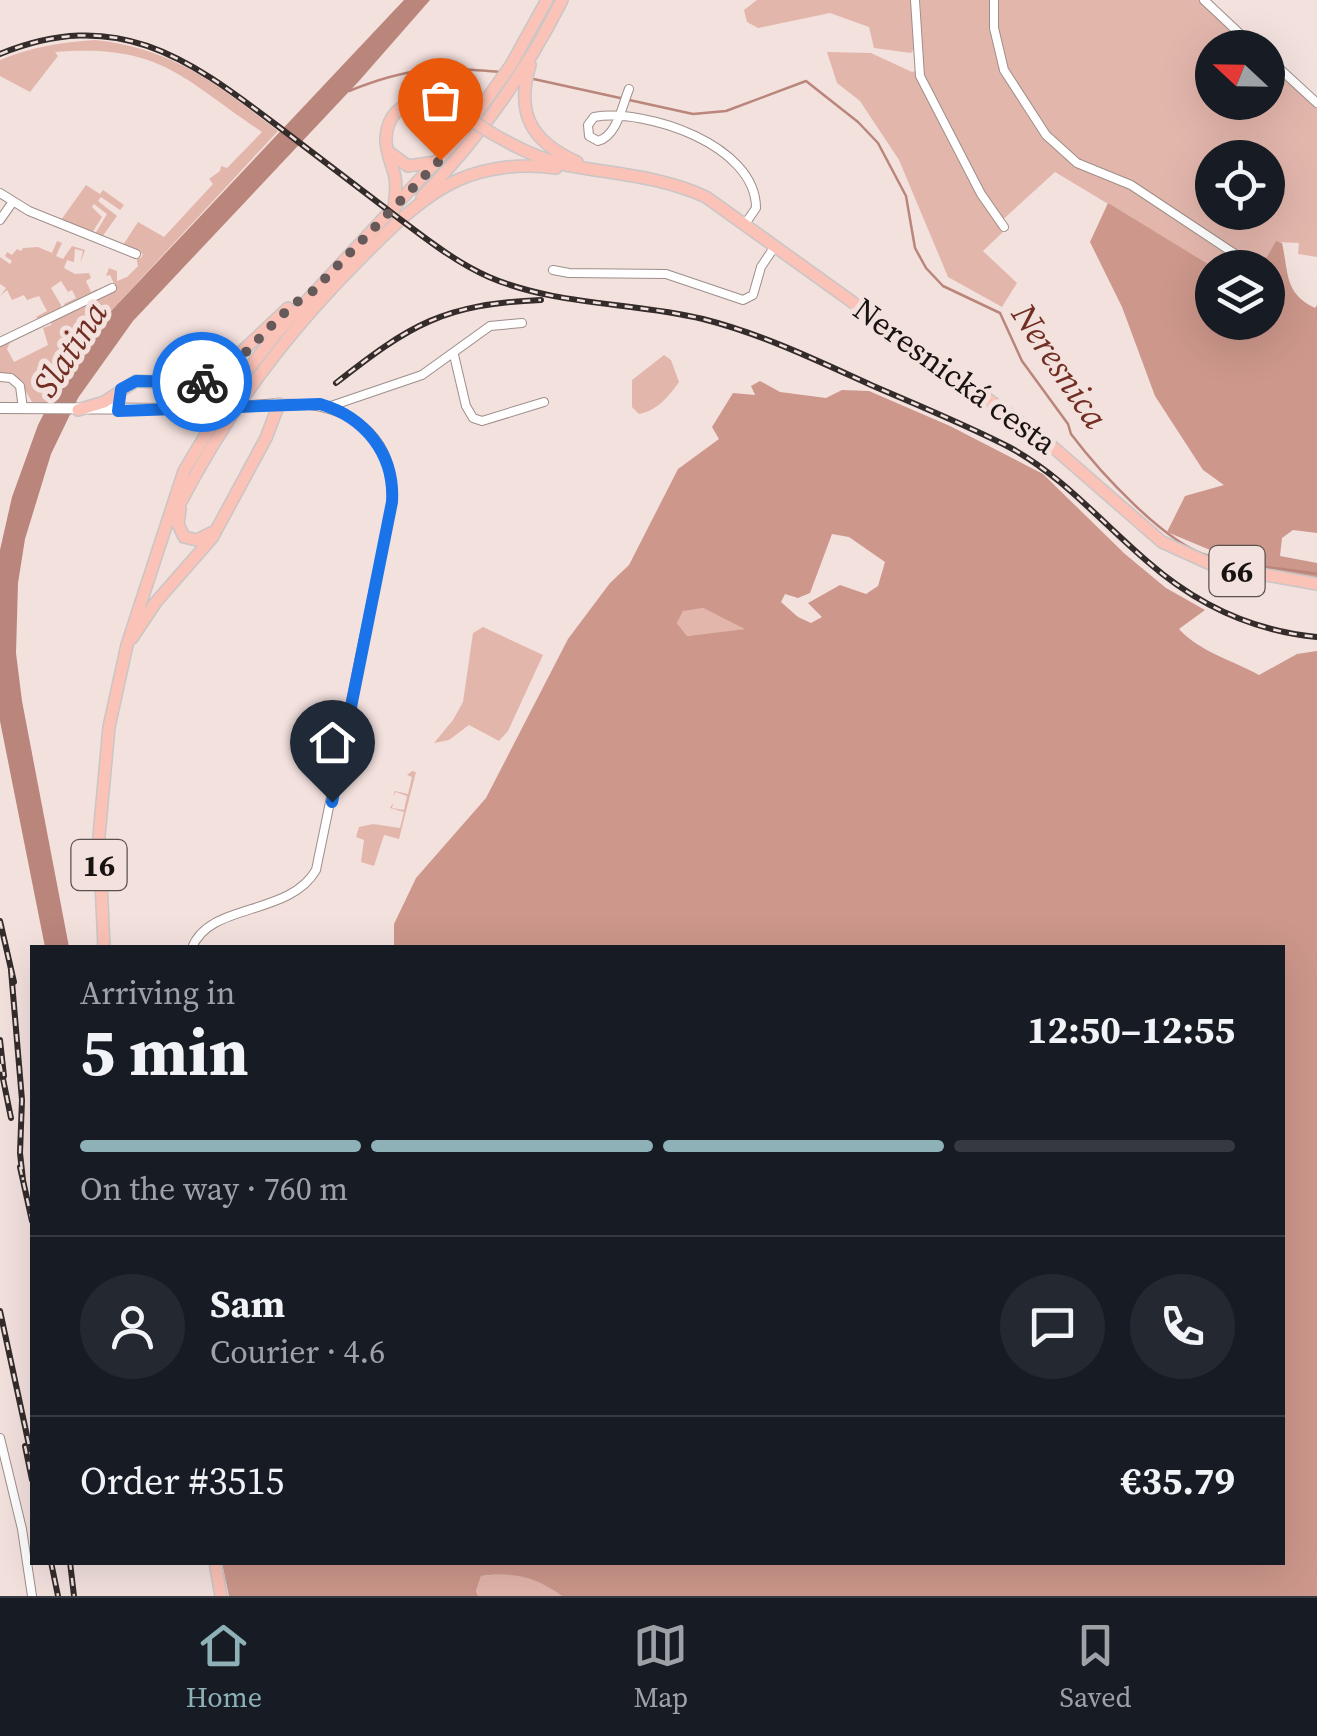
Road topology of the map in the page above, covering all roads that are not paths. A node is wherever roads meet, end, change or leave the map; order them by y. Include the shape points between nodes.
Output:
1 (547, 0) edge
2 (562, 0) edge
3 (916, 0) edge
4 (994, 0) edge
5 (1204, 0) edge
6 (1236, 30) edge
7 (524, 64) junction
8 (1285, 74) edge
9 (512, 84) junction
10 (629, 89) dead end
11 (1317, 103) edge
12 (619, 114) junction
13 (388, 150) junction
14 (440, 160) junction
15 (590, 168) junction
16 (0, 194) edge
17 (12, 203) junction
18 (394, 210) junction
19 (0, 220) edge
20 (745, 224) junction
21 (1004, 227) dead end
22 (387, 232) junction
23 (775, 246) junction
24 (1229, 250) edge
25 (136, 254) dead end
26 (553, 270) dead end
27 (112, 288) dead end
28 (312, 292) junction
29 (522, 323) dead end
30 (0, 342) edge
31 (454, 355) junction
32 (0, 377) edge
33 (205, 382) junction
34 (121, 389) junction
35 (544, 402) dead end
36 (279, 404) junction
37 (328, 407) junction
38 (0, 408) edge
39 (27, 409) junction
40 (78, 410) junction
41 (118, 411) junction
42 (208, 427) junction
43 (184, 494) junction
44 (216, 530) junction
45 (160, 543) junction
46 (1317, 584) edge
47 (127, 645) junction
48 (104, 945) edge
49 (193, 945) edge
50 (0, 1438) edge
51 (213, 1565) edge
52 (32, 1596) edge
53 (218, 1596) edge

1 - 7 main road, 16
2 - 7 main road, 16
3 - 21 street via 920,76
4 - 24 street via 1004,70 1046,135 1077,163 1131,185
5 - 6 street
7 - 9 main road, 16
8 - 11 street
9 - 14 main road, 16
9 - 15 main road via 538,137
9 - 22 main road, 16 via 458,156
10 - 12 street
12 - 12 street via 602,141 589,136 588,125 598,116
12 - 20 street via 687,132 734,162 755,196
13 - 14 main road via 408,166
13 - 15 main road, 66, bridge via 390,124 409,105 430,101 538,156
13 - 18 main road
14 - 18 main road, 16
15 - 20 main road, Neresnická cesta / 66 via 694,192
15 - 22 main road via 480,172 444,188
16 - 17 street
17 - 19 street
17 - 25 street
18 - 28 main road, 16
20 - 23 main road, Neresnická cesta / 66
22 - 43 main road, 16 via 265,365
23 - 26 street via 756,289 743,300 666,274
23 - 46 main road, Neresnická cesta / 66 via 1046,441 1170,548 1215,566
27 - 30 street
28 - 33 main road
28 - 42 main road, 16
29 - 31 street via 490,326
31 - 35 street via 472,418 482,421
31 - 37 street via 422,375
32 - 39 street via 20,386
33 - 34 main road via 136,381
33 - 42 main road via 214,399
34 - 40 main road
34 - 41 main road
36 - 37 street
36 - 41 street, bridge
36 - 44 main road
37 - 49 street via 373,437 392,490 321,855 300,890 211,925
38 - 39 street
39 - 40 street
40 - 41 street
42 - 45 main road, 16 via 184,470
43 - 44 main road via 177,519 181,534 197,540
43 - 45 main road, 16
44 - 47 main road
45 - 47 main road, 16
47 - 48 main road, 16 via 101,788
50 - 52 street
51 - 53 main road

